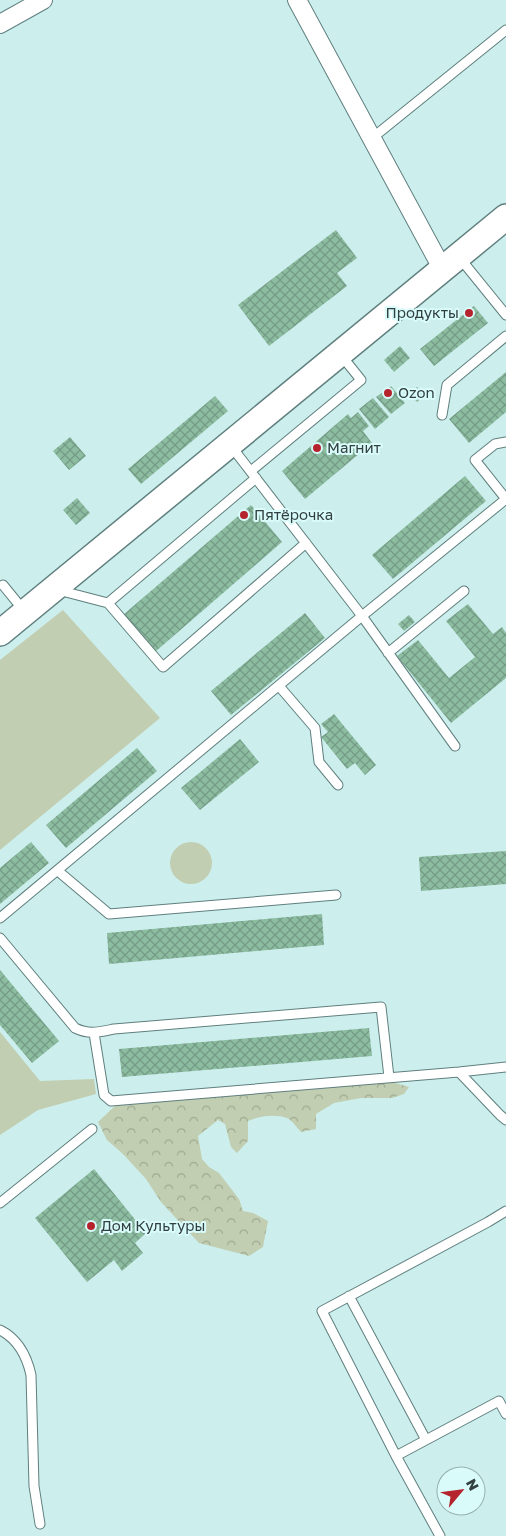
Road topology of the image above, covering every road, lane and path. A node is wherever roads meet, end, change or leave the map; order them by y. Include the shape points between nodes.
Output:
1 (44, 0) edge
2 (297, 0) edge
3 (0, 24) edge
4 (506, 30) edge
5 (371, 139) junction
6 (506, 217) edge
7 (450, 263) junction
8 (506, 315) edge
9 (506, 336) edge
10 (340, 355) junction
11 (442, 415) dead end
12 (506, 442) edge
13 (229, 444) junction
14 (253, 474) junction
15 (506, 499) edge
16 (306, 543) junction
17 (4, 585) dead end
18 (53, 589) junction
19 (464, 591) dead end
20 (108, 603) junction
21 (25, 612) junction
22 (362, 616) junction
23 (0, 633) edge
24 (388, 653) junction
25 (279, 686) junction
26 (455, 746) dead end
27 (338, 785) dead end
28 (58, 871) junction
29 (336, 894) dead end
30 (0, 918) edge
31 (0, 938) edge
32 (94, 1034) junction
33 (506, 1067) edge
34 (459, 1072) junction
35 (389, 1077) junction
36 (506, 1120) edge
37 (92, 1129) dead end
38 (0, 1203) edge
39 (506, 1211) edge
40 (349, 1296) junction
41 (0, 1330) edge
42 (506, 1414) edge
43 (426, 1440) junction
44 (396, 1456) junction
45 (40, 1524) dead end
46 (440, 1536) edge

1 - 3 street
2 - 5 street
4 - 5 lane
5 - 7 street
6 - 7 main road
7 - 8 lane
7 - 10 main road
9 - 11 lane via 447,385
10 - 13 main road
10 - 14 lane via 361,380
12 - 15 lane via 495,444 475,460
13 - 14 lane
13 - 18 main road
14 - 16 lane
14 - 20 lane
15 - 22 lane
16 - 20 lane via 163,667
16 - 22 lane
17 - 21 lane
18 - 20 lane
18 - 21 main road
19 - 24 lane
21 - 23 main road
22 - 24 lane
22 - 25 lane
24 - 26 lane
25 - 27 lane via 314,728 319,762
25 - 28 lane
28 - 29 lane via 109,914
28 - 30 lane
31 - 32 lane via 75,1028
32 - 35 lane via 104,1095 111,1101
32 - 35 lane via 114,1029 382,1007
33 - 34 lane
34 - 35 lane
34 - 36 lane
37 - 38 lane
39 - 40 lane
40 - 43 lane
40 - 44 lane via 322,1311
41 - 45 lane via 20,1347 31,1375 34,1486
42 - 43 lane via 499,1401
43 - 44 lane
44 - 46 lane

